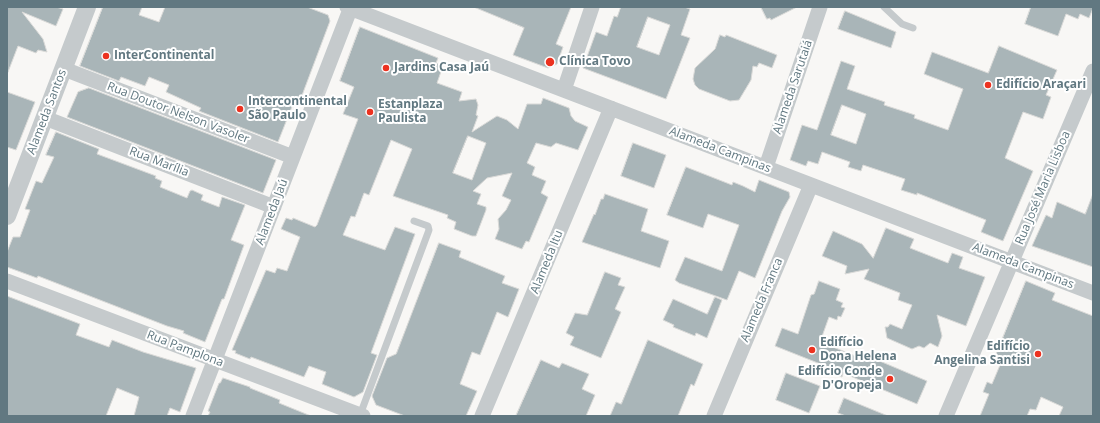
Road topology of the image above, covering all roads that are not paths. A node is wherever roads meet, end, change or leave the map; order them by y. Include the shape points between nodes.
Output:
1 (88, 7) edge
2 (349, 7) edge
3 (592, 7) edge
4 (820, 7) edge
5 (884, 7) edge
6 (913, 28) dead end
7 (64, 69) junction
8 (1093, 71) edge
9 (564, 90) junction
10 (611, 108) junction
11 (45, 118) junction
12 (293, 157) junction
13 (766, 167) junction
14 (811, 185) junction
15 (274, 206) junction
16 (7, 216) edge
17 (414, 221) dead end
18 (1012, 262) junction
19 (7, 281) edge
20 (1093, 293) edge
21 (214, 360) junction
22 (361, 415) edge
23 (193, 416) edge
24 (482, 416) edge
25 (714, 416) edge
26 (946, 416) edge

1 - 7 street, Alameda Santos
2 - 9 street, Alameda Campinas
2 - 12 street, Alameda Jaú
3 - 9 street
4 - 13 street, Alameda Sarutaiá
5 - 6 lane via 902,24
7 - 11 street, Alameda Santos
7 - 12 street, Rua Doutor Nelson Vasoler
8 - 18 street, Rua José Maria Lisboa
9 - 10 street, Alameda Campinas
10 - 13 street, Alameda Campinas
10 - 24 street, Alameda Itu
11 - 15 street, Rua Marília
11 - 16 street, Alameda Santos
12 - 15 street, Alameda Jaú
13 - 14 street, Alameda Campinas
14 - 18 street, Alameda Campinas
14 - 25 street, Alameda Franca
15 - 21 street, Alameda Jaú
17 - 22 lane via 425,224 429,230
18 - 20 street, Alameda Campinas
18 - 26 street, Rua José Maria Lisboa
19 - 21 street, Rua Pamplona
21 - 22 street, Rua Pamplona
21 - 23 street, Alameda Jaú

